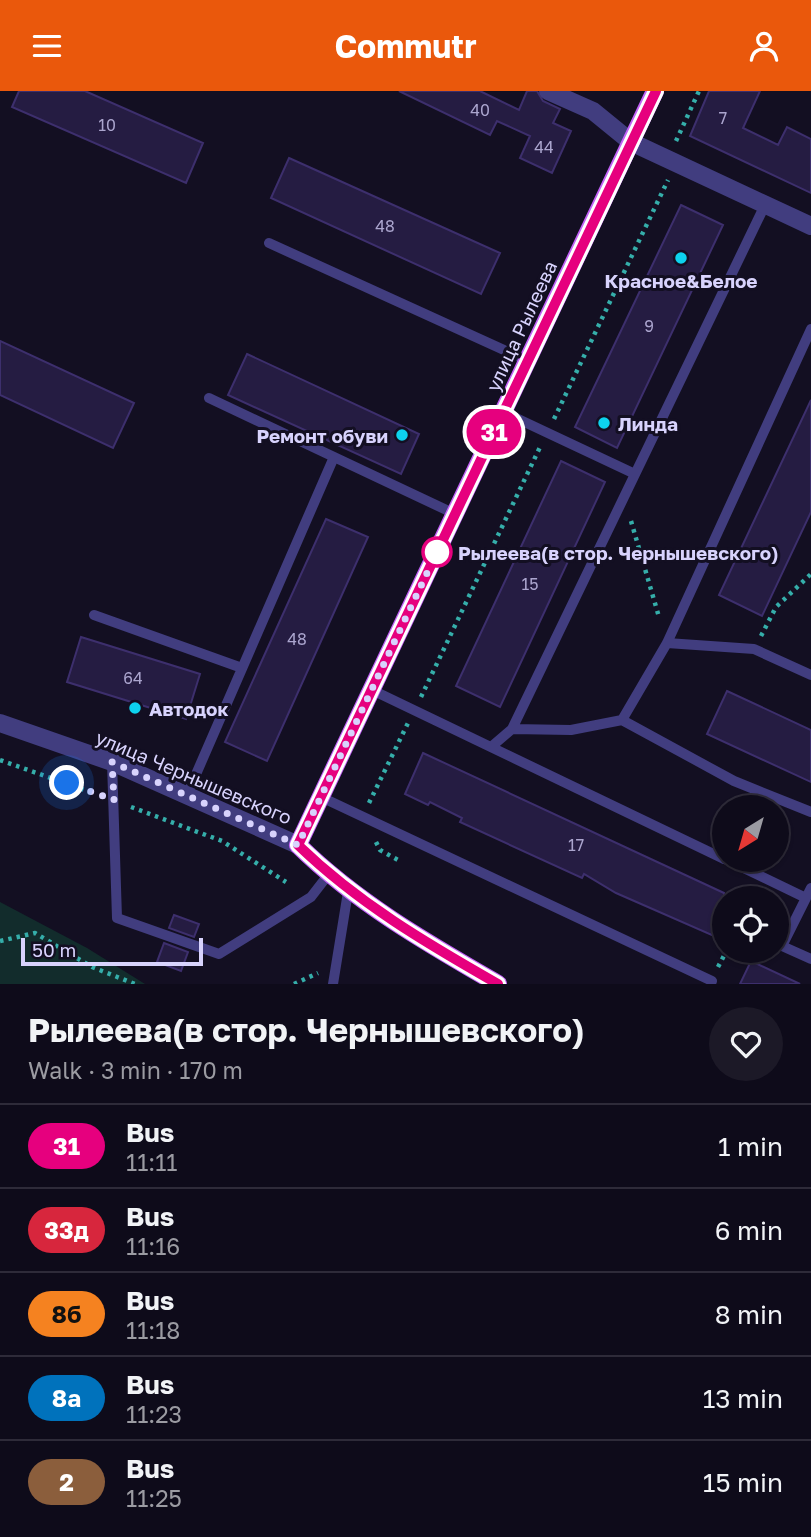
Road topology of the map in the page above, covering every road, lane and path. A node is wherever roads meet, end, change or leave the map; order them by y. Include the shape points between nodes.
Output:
1 (548, 91) edge
2 (655, 91) edge
3 (699, 91) edge
4 (631, 142) junction
5 (672, 162) junction
6 (765, 205) junction
7 (811, 226) edge
8 (269, 243) dead end
9 (811, 329) edge
10 (528, 361) junction
11 (209, 398) dead end
12 (503, 412) junction
13 (547, 433) junction
14 (334, 457) junction
15 (635, 474) junction
16 (624, 497) junction
17 (455, 514) junction
18 (811, 574) edge
19 (94, 615) dead end
20 (667, 643) junction
21 (754, 649) junction
22 (242, 669) junction
23 (811, 675) edge
24 (372, 690) junction
25 (414, 710) junction
26 (622, 720) junction
27 (0, 723) edge
28 (512, 729) junction
29 (491, 747) junction
30 (0, 760) edge
31 (112, 762) junction
32 (187, 795) junction
33 (321, 797) junction
34 (114, 800) junction
35 (811, 812) edge
36 (363, 816) junction
37 (298, 845) junction
38 (712, 853) edge
39 (398, 860) dead end
40 (757, 872) edge
41 (328, 875) junction
42 (286, 882) dead end
43 (348, 891) junction
44 (808, 893) edge
45 (0, 941) edge
46 (811, 959) edge
47 (712, 981) dead end
48 (135, 984) edge
49 (294, 984) edge
50 (317, 984) edge
51 (333, 984) edge
52 (498, 984) edge

1 - 4 street via 593,111
2 - 4 main road, улица Рылеева
3 - 5 path via 673,147
4 - 5 street
4 - 10 main road, улица Рылеева
5 - 6 street
5 - 13 path via 671,174
6 - 7 street
6 - 15 lane
8 - 10 lane
9 - 20 lane
10 - 12 main road, улица Рылеева
11 - 14 lane
12 - 13 lane
12 - 17 main road, улица Рылеева
13 - 15 lane
13 - 25 path
14 - 17 lane
14 - 22 lane
15 - 16 lane
16 - 20 path
16 - 28 lane
17 - 24 main road, улица Рылеева
18 - 21 path via 776,607
19 - 22 lane
20 - 21 lane
20 - 26 lane
21 - 23 lane
22 - 32 lane
24 - 25 lane
24 - 33 main road, улица Рылеева
25 - 29 lane
25 - 36 path
26 - 28 lane via 570,730
26 - 35 lane via 734,781
27 - 31 street, улица Чернышевского
28 - 29 lane
29 - 38 lane
30 - 34 path
31 - 32 street, улица Чернышевского
31 - 34 lane
32 - 37 street, улица Чернышевского
33 - 36 lane
33 - 37 main road, улица Рылеева
34 - 41 lane via 117,918 219,954 311,897
34 - 42 path via 222,841
36 - 39 path via 380,850
36 - 47 lane
37 - 41 main road, улица Чернышевского
40 - 44 lane
41 - 43 main road, улица Чернышевского
43 - 51 lane
43 - 52 main road, улица Чернышевского
44 - 46 lane via 782,946
45 - 48 path via 34,933 92,967
49 - 50 path via 318,973

